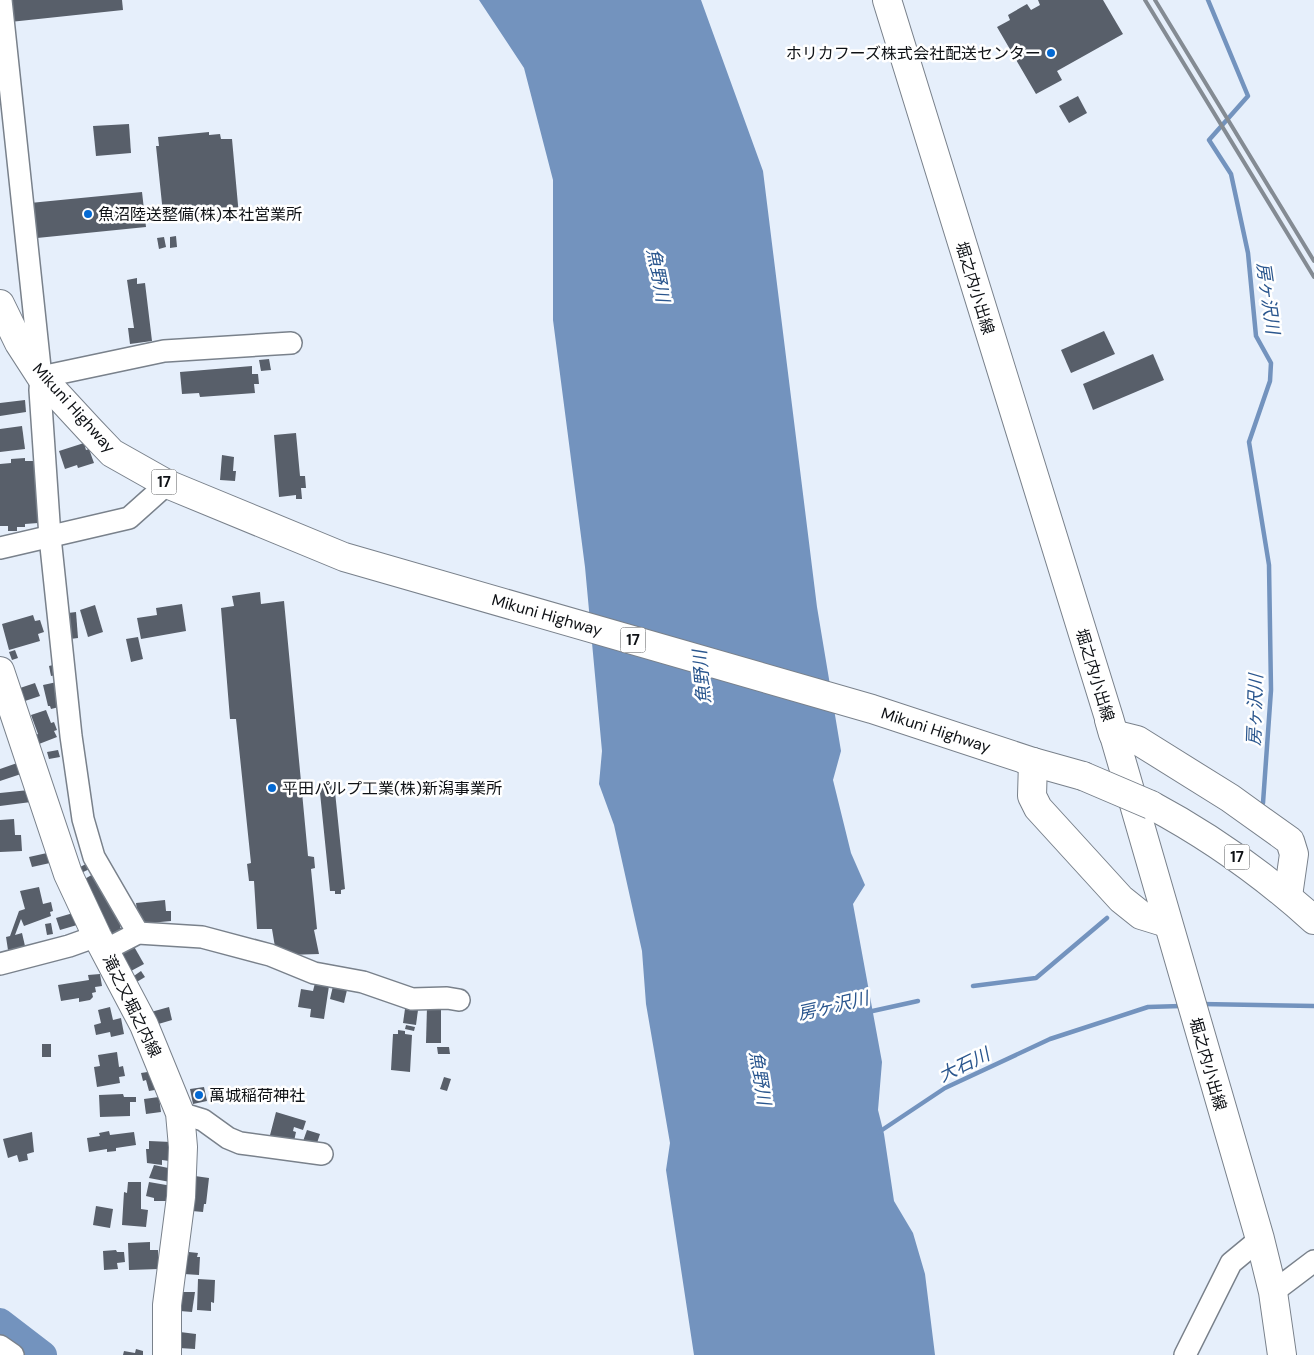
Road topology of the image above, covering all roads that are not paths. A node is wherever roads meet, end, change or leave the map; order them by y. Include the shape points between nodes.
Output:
1 (1, 0) edge
2 (887, 0) edge
3 (0, 304) edge
4 (291, 343) dead end
5 (41, 377) junction
6 (167, 484) junction
7 (50, 536) junction
8 (0, 548) edge
9 (0, 671) edge
10 (1114, 734) junction
11 (1033, 762) junction
12 (1288, 896) junction
13 (1314, 920) edge
14 (1167, 923) junction
15 (138, 933) junction
16 (100, 943) junction
17 (0, 964) edge
18 (459, 1000) dead end
19 (180, 1113) junction
20 (322, 1154) dead end
21 (1260, 1239) junction
22 (1314, 1261) edge
23 (1272, 1292) junction
24 (0, 1346) edge
25 (13, 1355) edge
26 (167, 1355) edge
27 (1185, 1355) edge
28 (1282, 1355) edge

1 - 5 street
2 - 10 main road, 堀之内小出線
3 - 5 main road, Mikuni Highway / 17 via 19,343
4 - 5 street via 164,351
5 - 6 main road, Mikuni Highway / 17 via 112,453
5 - 7 street
6 - 7 street via 129,518
6 - 11 main road, Mikuni Highway / 17 via 315,546 872,709
7 - 8 street
7 - 15 street via 83,819 94,857
9 - 16 main road, 滝之又堀之内線 via 68,874
10 - 12 main road via 1137,740 1230,798 1290,841 1294,854
10 - 14 main road, 堀之内小出線
11 - 12 main road, Mikuni Highway / 17, bridge via 1083,776 1151,805 1202,833
11 - 14 main road via 1032,796 1038,808 1121,900 1141,915
12 - 13 main road, Mikuni Highway / 17
14 - 21 main road, 堀之内小出線
15 - 16 street
15 - 18 street via 202,937 270,955 314,973 363,982 412,999
16 - 17 street via 68,946
16 - 19 main road, 滝之又堀之内線 via 144,1025
19 - 20 street via 203,1120 240,1143
19 - 26 main road, 滝之又堀之内線 via 183,1147 181,1196 167,1305
21 - 23 main road, 堀之内小出線
21 - 27 street via 1231,1263
22 - 23 street
23 - 28 main road, 堀之内小出線
24 - 25 street

